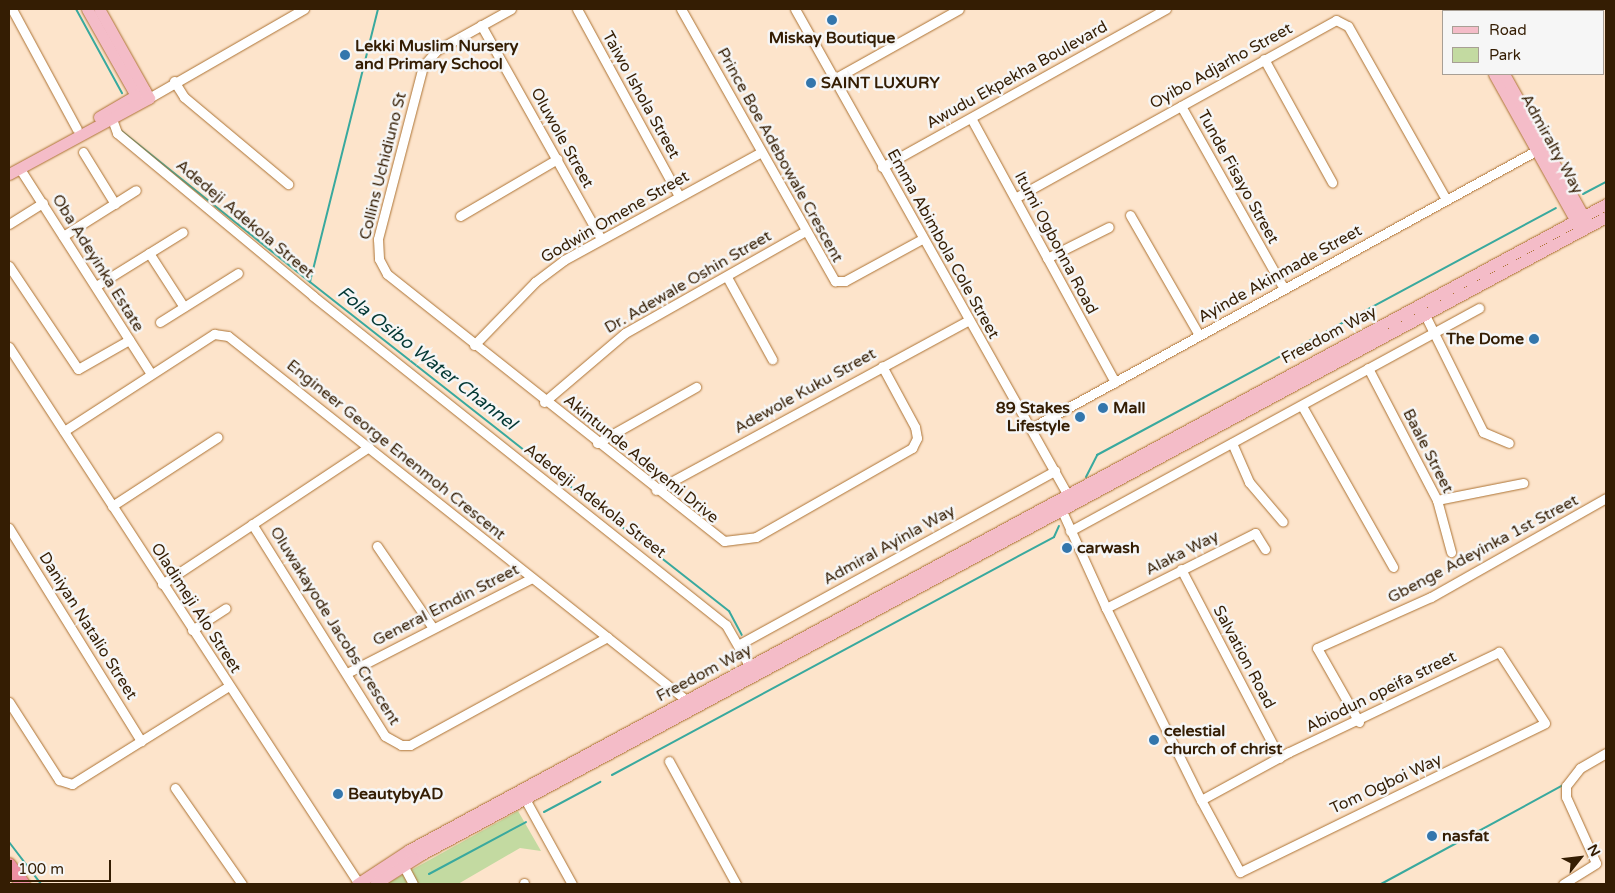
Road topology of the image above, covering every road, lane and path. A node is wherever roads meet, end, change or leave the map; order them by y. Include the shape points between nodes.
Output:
1 (12, 9) edge
2 (87, 9) edge
3 (99, 9) edge
4 (304, 9) edge
5 (511, 9) edge
6 (577, 9) edge
7 (681, 9) edge
8 (795, 9) edge
9 (959, 9) edge
10 (1166, 9) edge
11 (481, 25) junction
12 (1264, 59) junction
13 (1495, 75) edge
14 (1504, 75) edge
15 (834, 79) junction
16 (174, 81) junction
17 (143, 97) junction
18 (1181, 106) junction
19 (971, 118) junction
20 (112, 119) junction
21 (77, 129) junction
22 (1540, 148) junction
23 (83, 152) dead end
24 (761, 152) junction
25 (557, 159) junction
26 (882, 166) junction
27 (14, 168) edge
28 (9, 174) edge
29 (1332, 182) dead end
30 (288, 184) dead end
31 (136, 190) dead end
32 (679, 196) junction
33 (1015, 198) junction
34 (1446, 199) junction
35 (43, 203) junction
36 (115, 204) junction
37 (1606, 204) edge
38 (1130, 215) dead end
39 (460, 216) dead end
40 (1606, 217) edge
41 (1579, 218) junction
42 (9, 224) edge
43 (1110, 226) dead end
44 (1585, 229) junction
45 (805, 231) junction
46 (183, 232) dead end
47 (63, 236) junction
48 (601, 238) junction
49 (922, 239) junction
50 (149, 253) junction
51 (1046, 258) junction
52 (379, 259) joint
53 (9, 266) edge
54 (238, 274) dead end
55 (727, 277) junction
56 (96, 286) junction
57 (1284, 289) junction
58 (184, 307) junction
59 (1479, 308) dead end
60 (1425, 315) junction
61 (969, 320) junction
62 (160, 322) dead end
63 (1435, 333) junction
64 (1199, 335) junction
65 (129, 340) junction
66 (474, 344) junction
67 (9, 347) edge
68 (772, 359) dead end
69 (882, 366) junction
70 (1368, 368) junction
71 (151, 374) junction
72 (1115, 382) junction
73 (696, 387) dead end
74 (544, 402) junction
75 (1302, 406) junction
76 (1031, 428) junction
77 (64, 431) junction
78 (218, 437) dead end
79 (597, 443) junction
80 (1232, 443) junction
81 (1509, 444) dead end
82 (369, 447) junction
83 (1055, 472) junction
84 (1523, 483) dead end
85 (656, 490) junction
86 (1068, 494) junction
87 (1606, 498) edge
88 (1437, 500) junction
89 (1073, 505) junction
90 (112, 506) junction
91 (1062, 511) junction
92 (1283, 522) dead end
93 (252, 524) junction
94 (9, 528) edge
95 (1070, 531) junction
96 (377, 546) dead end
97 (1265, 549) dead end
98 (1451, 552) dead end
99 (1393, 567) dead end
100 (1181, 570) junction
101 (532, 578) junction
102 (162, 584) junction
103 (226, 608) dead end
104 (1106, 608) junction
105 (433, 628) junction
106 (192, 630) junction
107 (606, 637) junction
108 (738, 645) junction
109 (750, 667) junction
110 (347, 672) junction
111 (228, 686) junction
112 (685, 700) junction
113 (9, 702) edge
114 (696, 707) junction
115 (1359, 722) junction
116 (1545, 723) joint
117 (141, 741) junction
118 (1606, 753) edge
119 (1280, 758) junction
120 (668, 762) dead end
121 (175, 788) dead end
122 (525, 799) junction
123 (1201, 800) junction
124 (9, 865) edge
125 (403, 865) junction
126 (23, 884) edge
127 (242, 884) edge
128 (358, 884) edge
129 (375, 884) edge
130 (413, 884) edge
131 (572, 884) edge
132 (736, 884) edge
133 (1563, 884) edge

1 - 21 street
2 - 17 main road
3 - 17 main road
4 - 16 street
5 - 11 street, Collins Uchidiuno St
6 - 32 street, Taiwo Ishola Street
7 - 24 street, Prince Boe Adebowale Crescent
8 - 15 street, Emma Abimbola Cole Street
9 - 15 street
10 - 19 street, Awudu Ekpekha Boulevard
11 - 25 street, Oluwole Street
11 - 52 street, Collins Uchidiuno St via 437,50 423,66 378,240
12 - 18 street, Oyibo Adjarho Street
12 - 29 street
12 - 34 street, Oyibo Adjarho Street via 1331,21 1344,23
13 - 22 main road, Admiralty Way
14 - 22 main road, Admiralty Way
15 - 26 street, Emma Abimbola Cole Street
16 - 17 street
16 - 30 street via 184,97
17 - 20 main road
17 - 21 main road
18 - 33 street, Oyibo Adjarho Street
18 - 57 street, Tunde Fisayo Street
19 - 26 street, Awudu Ekpekha Boulevard
19 - 33 street, Itumi Ogbonna Road
20 - 27 main road
20 - 108 street, Adedeji Adekola Street via 117,133 313,296 711,613
21 - 27 main road
22 - 34 street, Ayinde Akinmade Street
22 - 41 main road, Admiralty Way
23 - 36 street
24 - 32 street, Godwin Omene Street
24 - 45 street, Prince Boe Adebowale Crescent
25 - 39 street
25 - 48 street, Oluwole Street
26 - 49 street, Emma Abimbola Cole Street
27 - 28 main road
27 - 35 street, Oba Adeyinka Estate
31 - 36 street
32 - 48 street, Godwin Omene Street
33 - 51 street, Itumi Ogbonna Road
34 - 57 street, Ayinde Akinmade Street
35 - 42 street
35 - 47 street, Oba Adeyinka Estate
36 - 47 street
37 - 41 main road, Freedom Way
38 - 64 street
40 - 44 main road, Freedom Way
41 - 44 main road, Admiralty Way
41 - 86 main road, Freedom Way
43 - 51 street
44 - 60 main road, Freedom Way
45 - 49 street, Prince Boe Adebowale Crescent via 831,278 840,283
45 - 55 street, Dr. Adewale Oshin Street
46 - 50 street
47 - 56 street, Oba Adeyinka Estate
48 - 66 street, Godwin Omene Street via 548,270
49 - 61 street, Emma Abimbola Cole Street
50 - 56 street
50 - 58 street
51 - 72 street, Itumi Ogbonna Road
52 - 66 street, Akintunde Adeyemi Drive via 387,274
53 - 65 street via 78,368
54 - 58 street
55 - 68 street
55 - 74 street, Dr. Adewale Oshin Street via 625,333
56 - 65 street, Oba Adeyinka Estate
57 - 64 street, Ayinde Akinmade Street
58 - 62 street
59 - 63 street
60 - 63 street
60 - 89 main road, Freedom Way
61 - 69 street, Adewole Kuku Street
61 - 76 street, Emma Abimbola Cole Street
63 - 70 street
63 - 81 street via 1483,432
64 - 72 street, Ayinde Akinmade Street
65 - 71 street, Oba Adeyinka Estate
66 - 74 street, Akintunde Adeyemi Drive
67 - 77 street, Oladimeji Alo Street
69 - 85 street, Adewole Kuku Street
69 - 85 street, Akintunde Adeyemi Drive via 915,426 917,438 912,448 764,533 746,541 724,541
70 - 75 street
70 - 88 street, Baale Street
71 - 77 street, Engineer George Enenmoh Crescent
71 - 82 street, Engineer George Enenmoh Crescent via 221,333
72 - 76 street, Ayinde Akinmade Street
73 - 79 street
74 - 79 street, Akintunde Adeyemi Drive
75 - 80 street
75 - 99 street
76 - 83 street, Emma Abimbola Cole Street
77 - 90 street, Oladimeji Alo Street
78 - 90 street
79 - 85 street, Akintunde Adeyemi Drive
80 - 92 street via 1249,482
80 - 95 street
82 - 93 street
82 - 101 street, Engineer George Enenmoh Crescent
83 - 86 street, Emma Abimbola Cole Street
83 - 108 street, Admiral Ayinla Way
84 - 88 street
86 - 89 street
86 - 109 main road, Freedom Way
87 - 115 street, Gbenge Adeyinka 1st Street via 1431,597 1317,648
88 - 98 street, Baale Street
89 - 91 main road, Freedom Way
90 - 102 street, Oladimeji Alo Street
91 - 95 street
91 - 114 main road, Freedom Way
93 - 102 street
93 - 110 street, Oluwakayode Jacobs Crescent
94 - 117 street, Daniyan Natalio Street
95 - 104 street
96 - 105 street
97 - 100 street, Alaka Way via 1255,533
100 - 104 street, Alaka Way
100 - 119 street, Salvation Road
101 - 105 street, General Emdin Street
101 - 107 street, Engineer George Enenmoh Crescent
102 - 106 street, Oladimeji Alo Street
103 - 106 street
104 - 123 street
105 - 110 street, General Emdin Street
106 - 111 street, Oladimeji Alo Street
107 - 110 street, Oluwakayode Jacobs Crescent via 410,744 385,736
107 - 112 street, Engineer George Enenmoh Crescent
108 - 109 street, Adedeji Adekola Street
109 - 112 main road, Freedom Way
111 - 117 street
111 - 128 street, Oladimeji Alo Street
112 - 114 street, Engineer George Enenmoh Crescent
112 - 128 main road, Freedom Way via 410,850
113 - 117 street via 65,784 72,784
114 - 122 main road, Freedom Way
115 - 116 street, Abiodun opeifa street via 1499,652
115 - 119 street, Abiodun opeifa street
116 - 123 street, Tom Ogboi Way via 1240,872
118 - 133 street via 1580,768 1566,786 1566,797 1596,863
119 - 123 street, Abiodun opeifa street
120 - 132 street
121 - 127 street
122 - 125 main road, Freedom Way
122 - 131 street
124 - 126 highway
125 - 129 main road, Freedom Way
125 - 130 street

